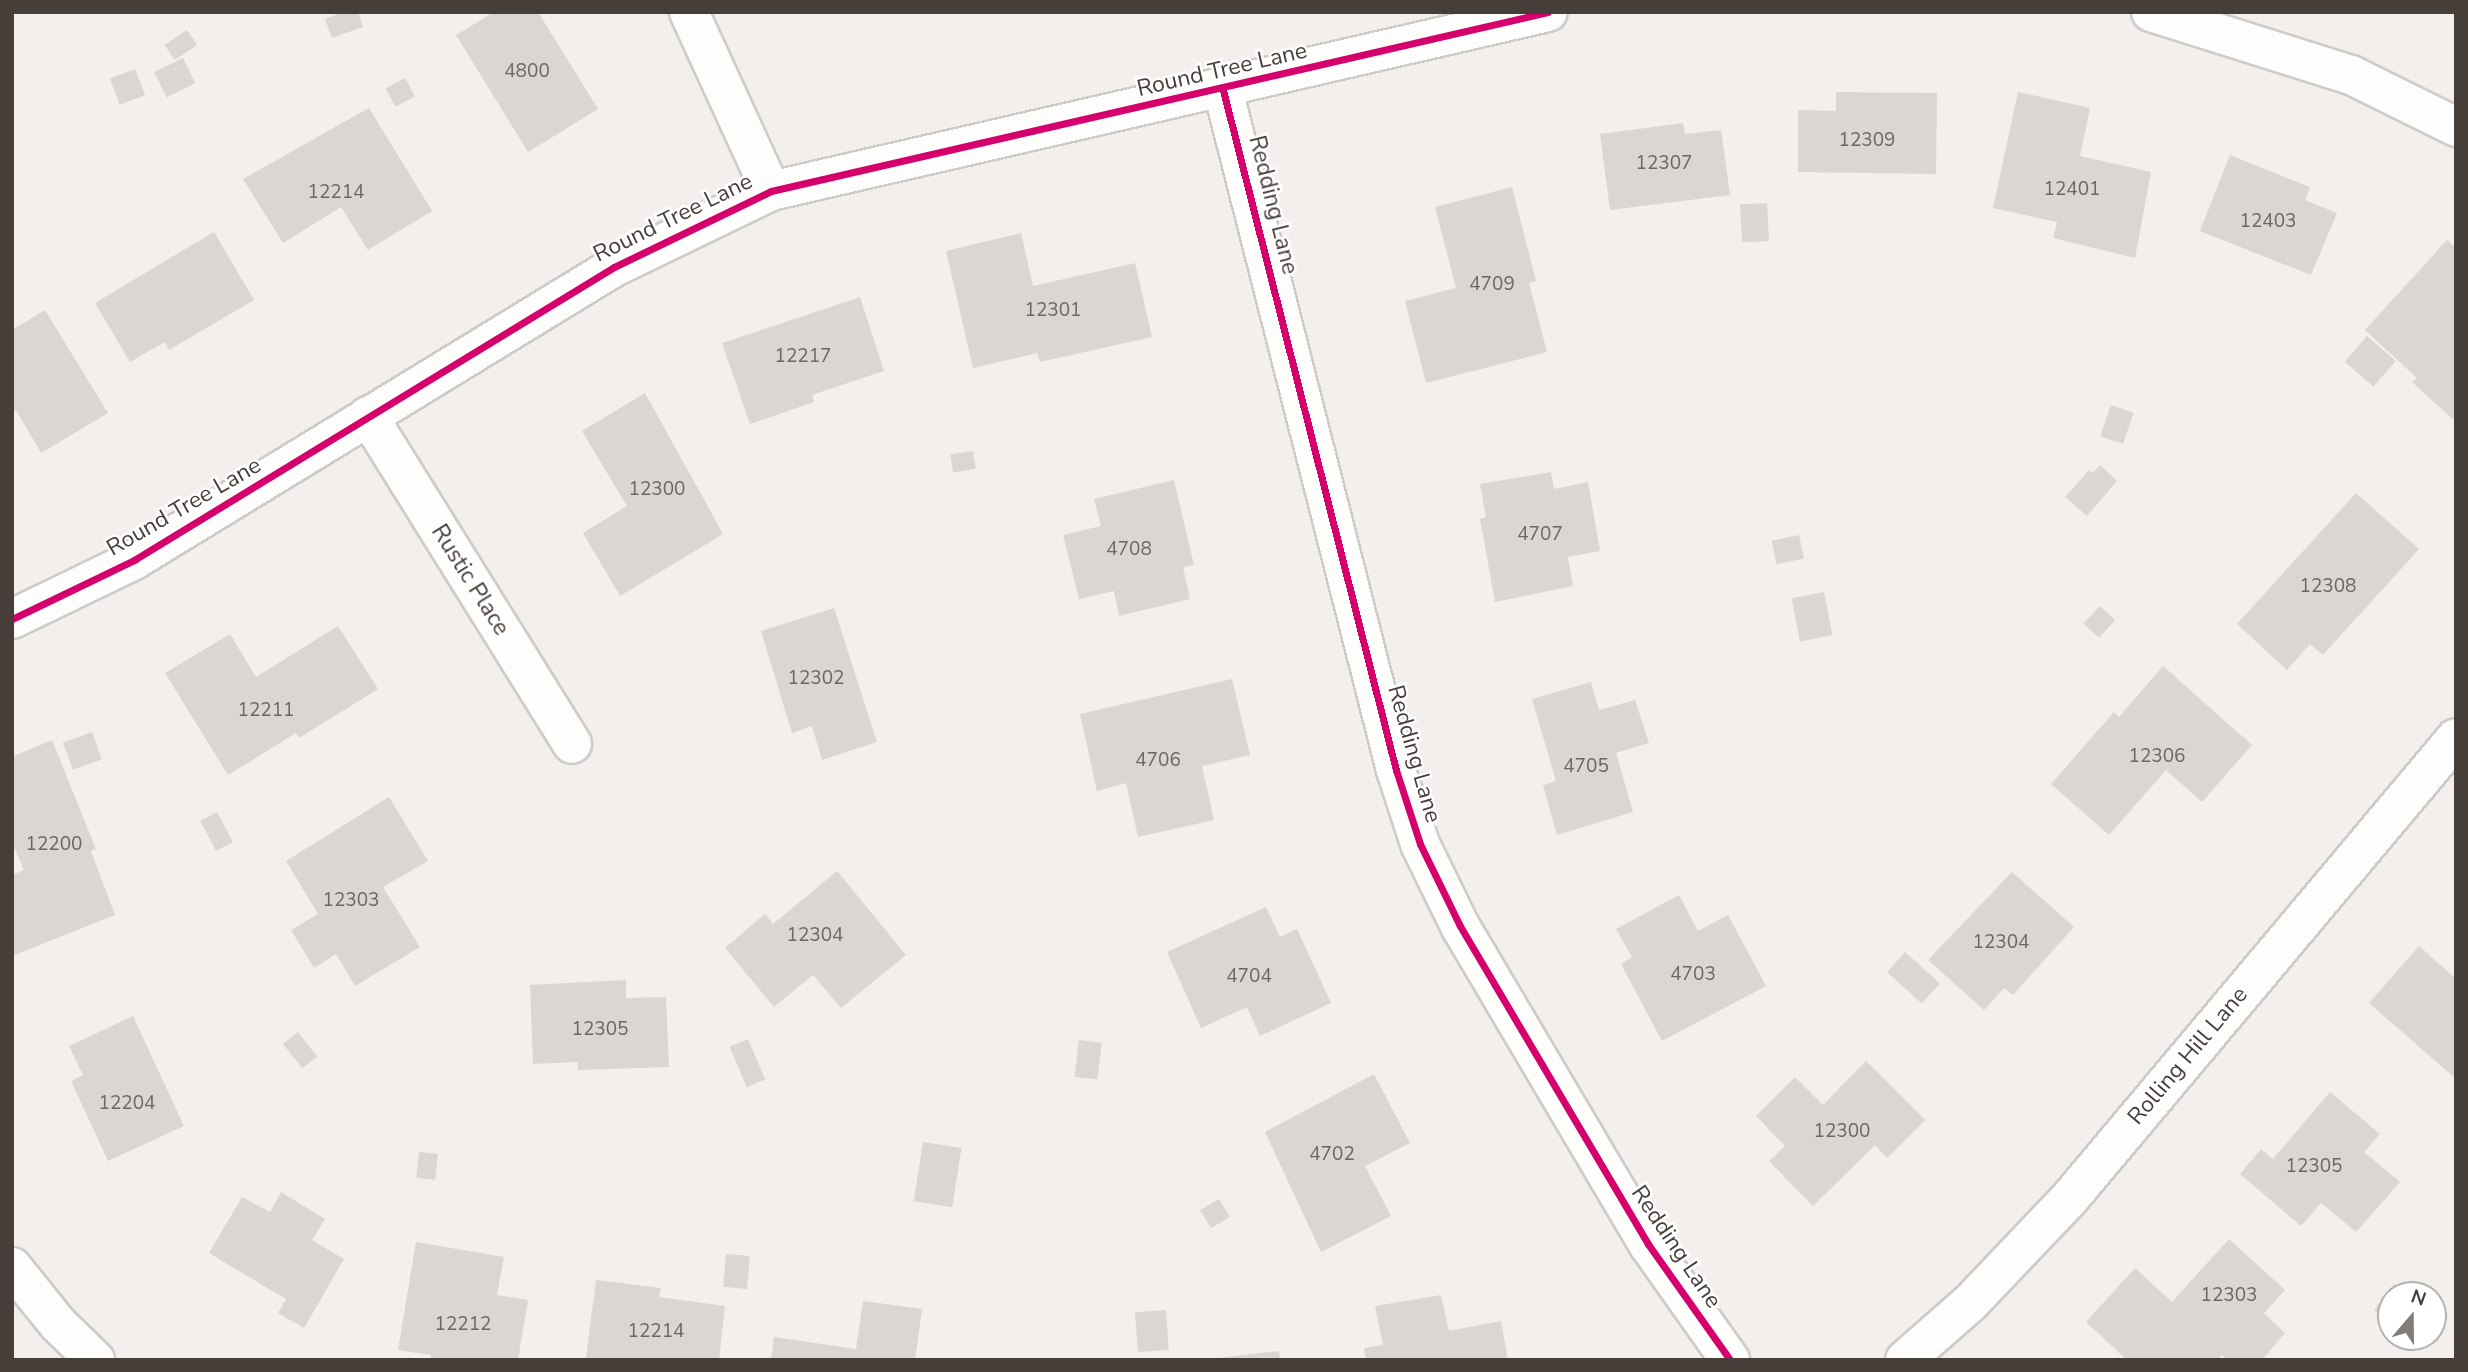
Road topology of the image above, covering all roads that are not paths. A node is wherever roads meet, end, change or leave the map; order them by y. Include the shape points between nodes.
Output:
1 (689, 12) edge
2 (1548, 12) edge
3 (2151, 12) edge
4 (1223, 90) junction
5 (2456, 127) edge
6 (771, 191) junction
7 (368, 416) junction
8 (12, 619) edge
9 (2456, 738) edge
10 (572, 744) dead end
11 (12, 1267) edge
12 (95, 1360) edge
13 (1730, 1360) edge
14 (1906, 1360) edge

1 - 6 street
2 - 4 street, Round Tree Lane
3 - 5 street via 2351,75
4 - 6 street, Round Tree Lane
4 - 13 street, Redding Lane via 1396,770 1420,844 1460,926 1648,1244
6 - 7 street, Round Tree Lane via 614,267
7 - 8 street, Round Tree Lane via 297,464 134,560
7 - 10 street, Rustic Place
9 - 14 street, Rolling Hill Lane via 2070,1198 1971,1302
11 - 12 street via 42,1307

